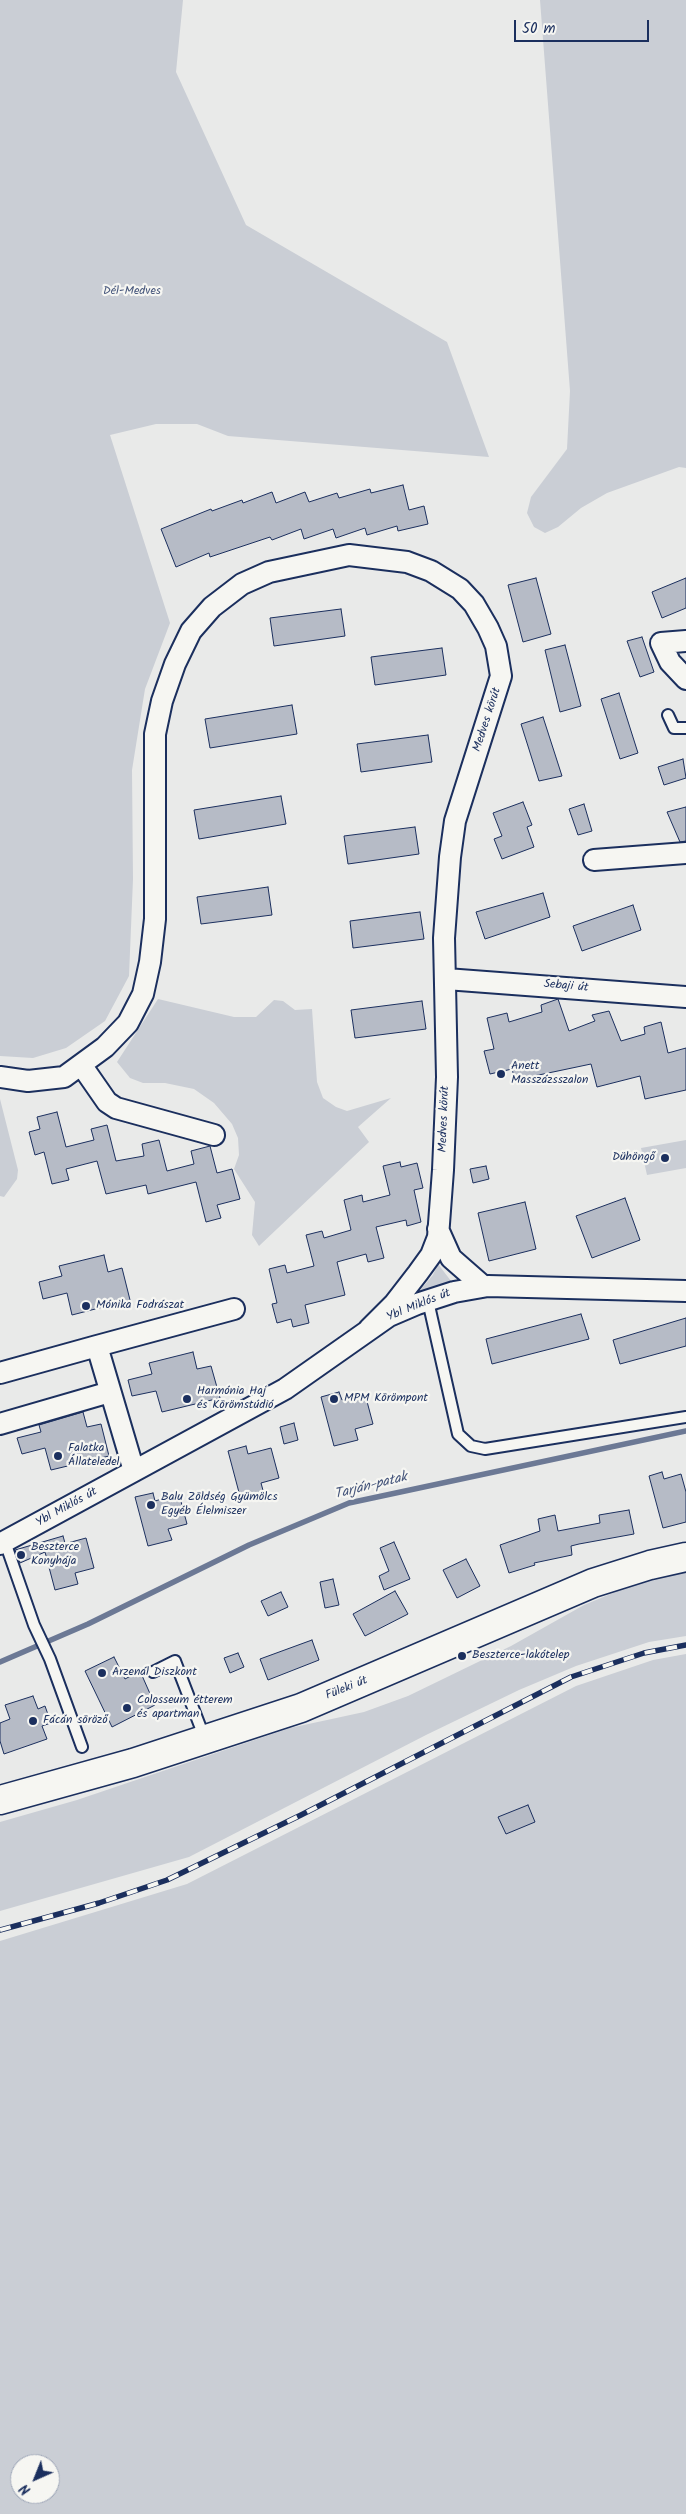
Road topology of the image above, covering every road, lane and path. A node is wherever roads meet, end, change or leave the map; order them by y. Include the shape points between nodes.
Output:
1 (686, 641) edge
2 (686, 679) edge
3 (668, 715) dead end
4 (686, 728) edge
5 (686, 854) edge
6 (594, 860) dead end
7 (446, 979) junction
8 (686, 998) edge
9 (82, 1066) junction
10 (0, 1077) edge
11 (214, 1135) dead end
12 (438, 1229) junction
13 (483, 1286) junction
14 (686, 1291) edge
15 (428, 1301) junction
16 (234, 1309) dead end
17 (369, 1329) junction
18 (97, 1346) junction
19 (0, 1374) edge
20 (110, 1392) junction
21 (686, 1417) edge
22 (0, 1424) edge
23 (134, 1471) junction
24 (3, 1543) edge
25 (686, 1557) edge
26 (153, 1672) dead end
27 (205, 1740) junction
28 (82, 1747) dead end
29 (0, 1800) edge

1 - 2 street via 661,643 670,662
3 - 4 lane via 674,728
5 - 6 street
7 - 8 street, Sebaji út
7 - 9 street, Medves körút via 446,896 455,822 500,683 500,662 488,628 460,588 407,562 349,555 269,572 242,584 212,607 191,631 175,664 155,734 156,919 143,994 128,1023
7 - 12 street, Medves körút via 447,1086
9 - 10 street, Medves körút via 64,1077 50,1080
9 - 11 street via 107,1102 116,1108
12 - 13 street via 451,1258
12 - 17 street, Medves körút via 431,1255 394,1304
13 - 14 street, Ybl Miklós út
13 - 15 street, Ybl Miklós út
15 - 17 street, Ybl Miklós út via 399,1311
15 - 21 lane via 458,1434 471,1446 485,1449
16 - 18 street
17 - 23 street, Ybl Miklós út via 285,1390
18 - 19 street
18 - 20 street
20 - 22 street
20 - 23 street
23 - 24 street, Ybl Miklós út
24 - 28 lane
25 - 27 main road, Füleki út via 593,1583 335,1694
26 - 27 lane via 175,1661
27 - 29 main road, Füleki út

